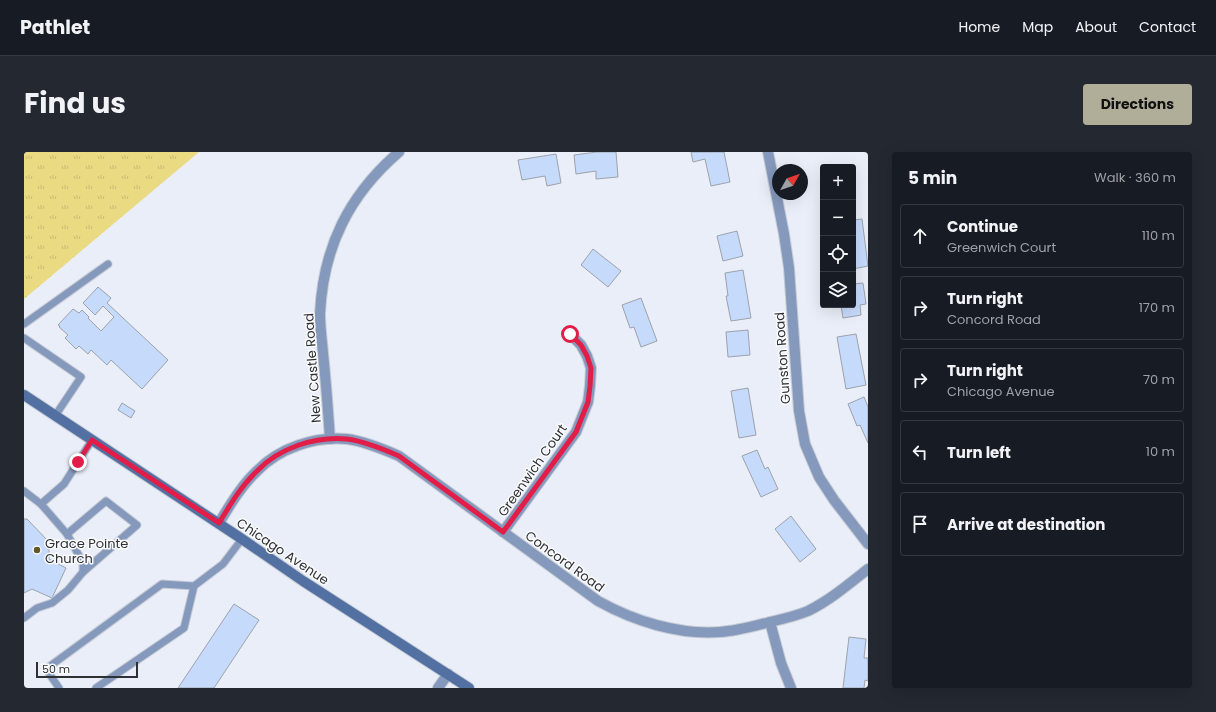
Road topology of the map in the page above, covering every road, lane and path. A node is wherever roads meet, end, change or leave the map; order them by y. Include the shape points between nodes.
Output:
1 (399, 152) edge
2 (768, 152) edge
3 (108, 264) dead end
4 (24, 324) edge
5 (570, 334) dead end
6 (24, 338) edge
7 (24, 395) edge
8 (55, 416) junction
9 (330, 439) junction
10 (92, 440) junction
11 (24, 491) edge
12 (41, 504) junction
13 (219, 523) junction
14 (503, 532) junction
15 (67, 534) junction
16 (242, 538) junction
17 (868, 544) edge
18 (868, 570) edge
19 (83, 572) junction
20 (194, 586) junction
21 (24, 618) edge
22 (770, 622) junction
23 (448, 674) junction
24 (466, 687) edge
25 (59, 688) edge
26 (96, 688) edge
27 (438, 688) edge
28 (791, 688) edge

1 - 9 street, New Castle Road via 361,191 341,225 330,252 323,282 320,315
2 - 17 street, Gunston Road via 784,234 799,411 805,444 819,477
3 - 4 lane
5 - 14 street, Greenwich Court via 581,345 591,368 586,407 576,432
6 - 8 lane via 82,377
7 - 8 main road, Chicago Avenue
8 - 10 main road, Chicago Avenue
9 - 13 street, Concord Road via 297,446 265,463 241,489
9 - 14 street, Concord Road via 348,439 399,456
10 - 12 lane via 64,484
10 - 13 main road, Chicago Avenue
11 - 12 lane
12 - 15 lane
13 - 16 main road, Chicago Avenue
14 - 22 street, Concord Road via 598,601 617,612 651,624 680,630 720,632
15 - 19 lane via 83,563
15 - 19 lane via 106,501 137,525
16 - 20 lane via 224,564
16 - 23 main road, Chicago Avenue via 303,581
18 - 22 street, Concord Road via 819,605 788,619
19 - 21 lane via 68,590 52,603 37,608
20 - 25 lane via 162,584 46,669
20 - 26 lane via 184,628
22 - 28 street
23 - 24 main road, Chicago Avenue
23 - 27 street

